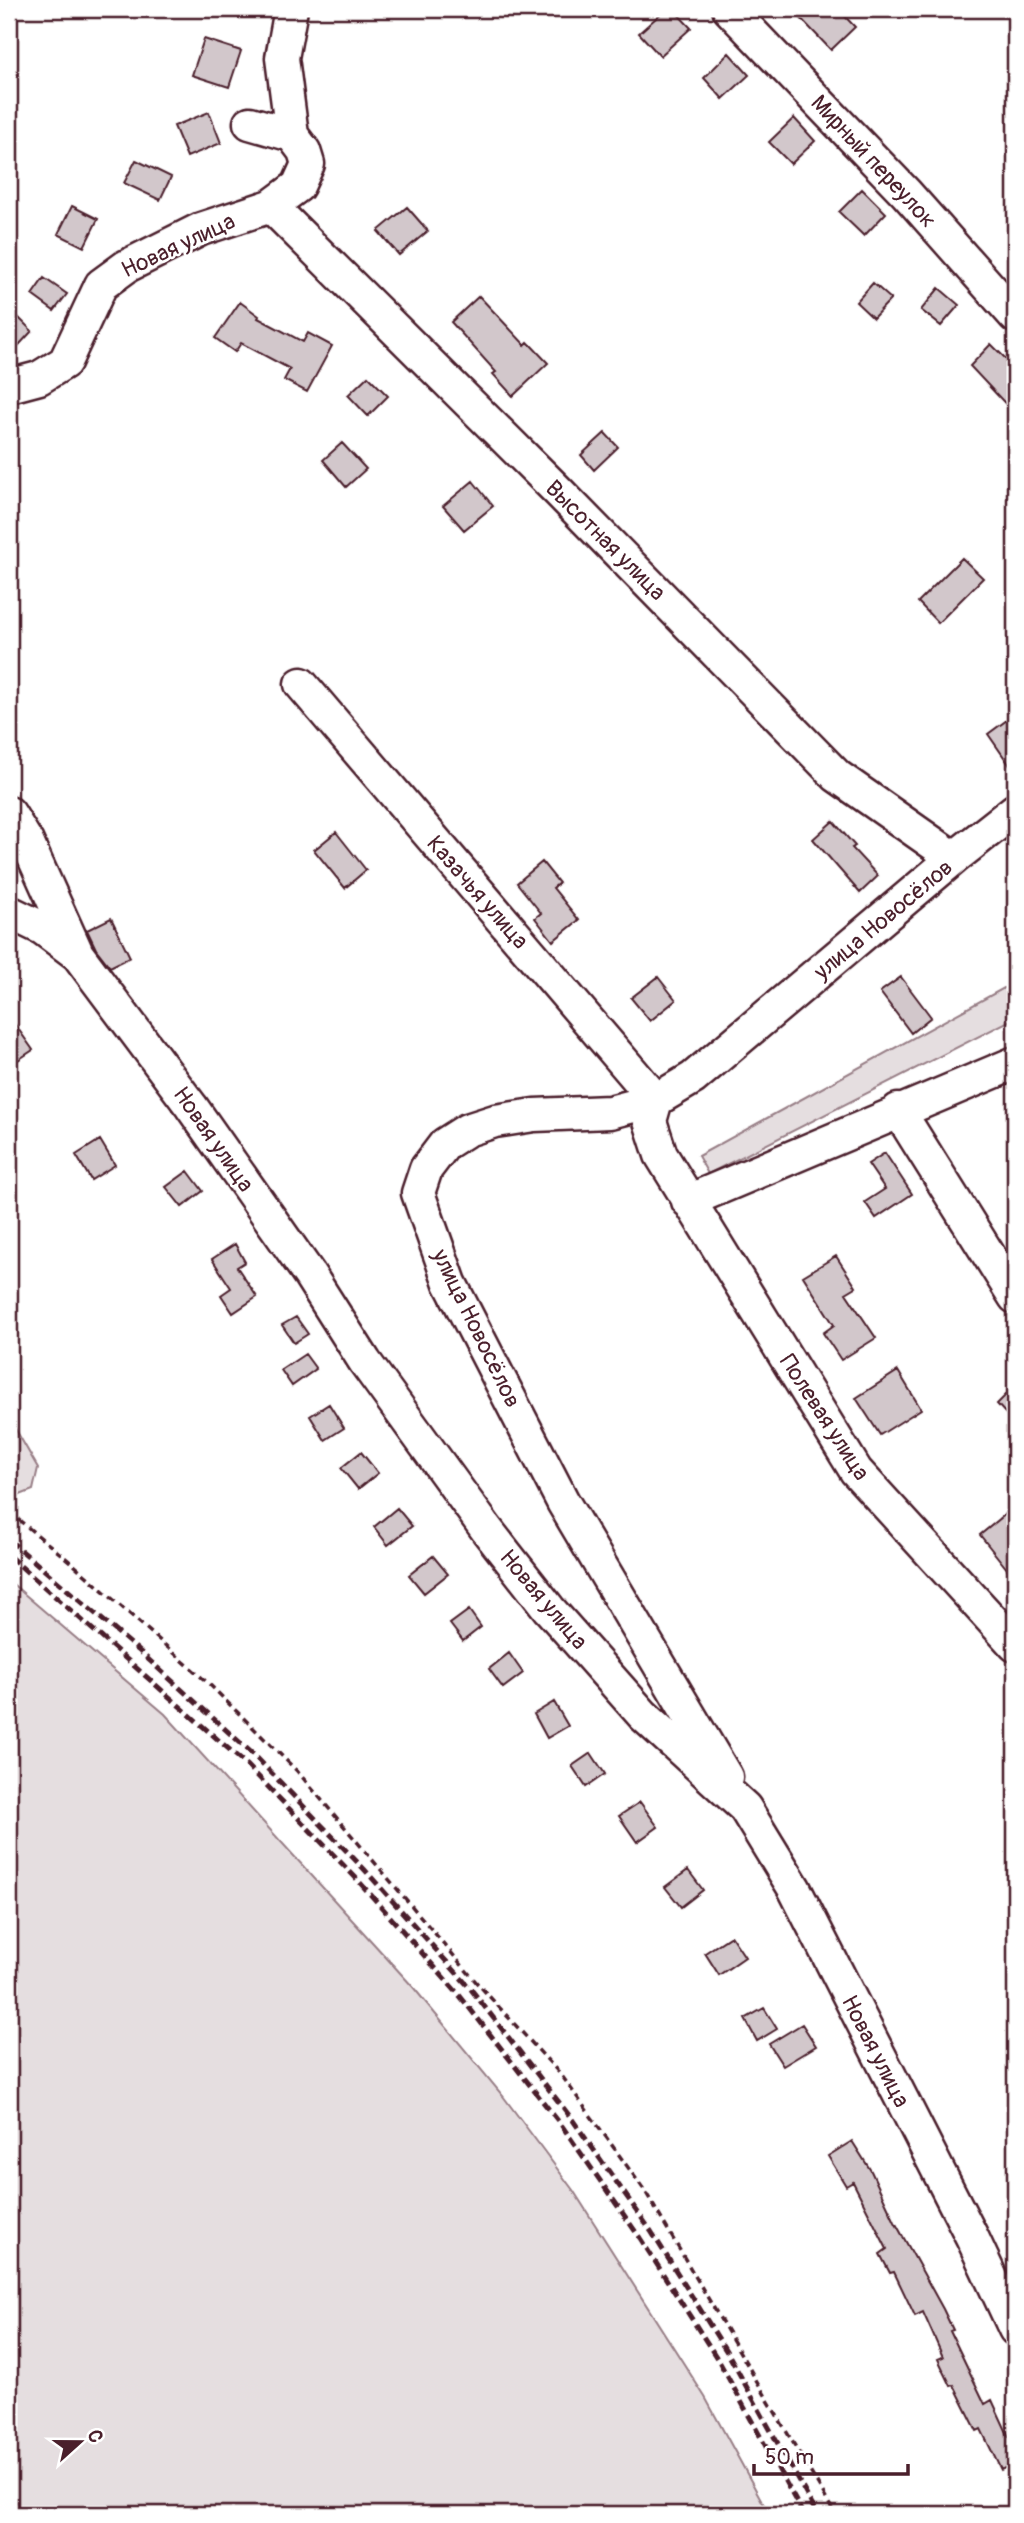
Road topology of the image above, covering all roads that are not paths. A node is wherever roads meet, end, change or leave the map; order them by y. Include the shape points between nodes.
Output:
1 (291, 9) edge
2 (729, 9) edge
3 (250, 123) dead end
4 (292, 135) junction
5 (271, 206) junction
6 (1015, 316) edge
7 (9, 386) edge
8 (301, 684) dead end
9 (1015, 810) edge
10 (9, 813) edge
11 (954, 858) junction
12 (9, 912) edge
13 (78, 955) junction
14 (1015, 1063) edge
15 (656, 1100) junction
16 (898, 1110) junction
17 (688, 1201) junction
18 (1015, 1297) edge
19 (1015, 1645) edge
20 (745, 1808) junction
21 (1015, 2329) edge

1 - 4 street, Новая улица via 282,58
2 - 6 street, Мирный переулок via 906,193
3 - 4 street
4 - 5 street, Новая улица via 308,164 298,186
5 - 7 street, Новая улица via 201,229 127,266 101,285 65,362 39,378
5 - 11 street, Высотная улица via 837,776
8 - 15 street, Казачья улица
9 - 11 street, улица Новосёлов
10 - 13 street via 27,842
11 - 15 street, улица Новосёлов via 726,1052
12 - 13 street, Новая улица via 42,928
13 - 20 street, Новая улица via 191,1106 373,1373 487,1530 549,1609 643,1715
14 - 16 street
15 - 17 street, Полевая улица via 650,1121 661,1155
15 - 20 street, улица Новосёлов via 610,1112 534,1115 467,1130 445,1144 426,1169 418,1194 450,1283 563,1502
16 - 17 street
16 - 18 street
17 - 19 street, Полевая улица via 856,1471
20 - 21 street, Новая улица via 794,1888

